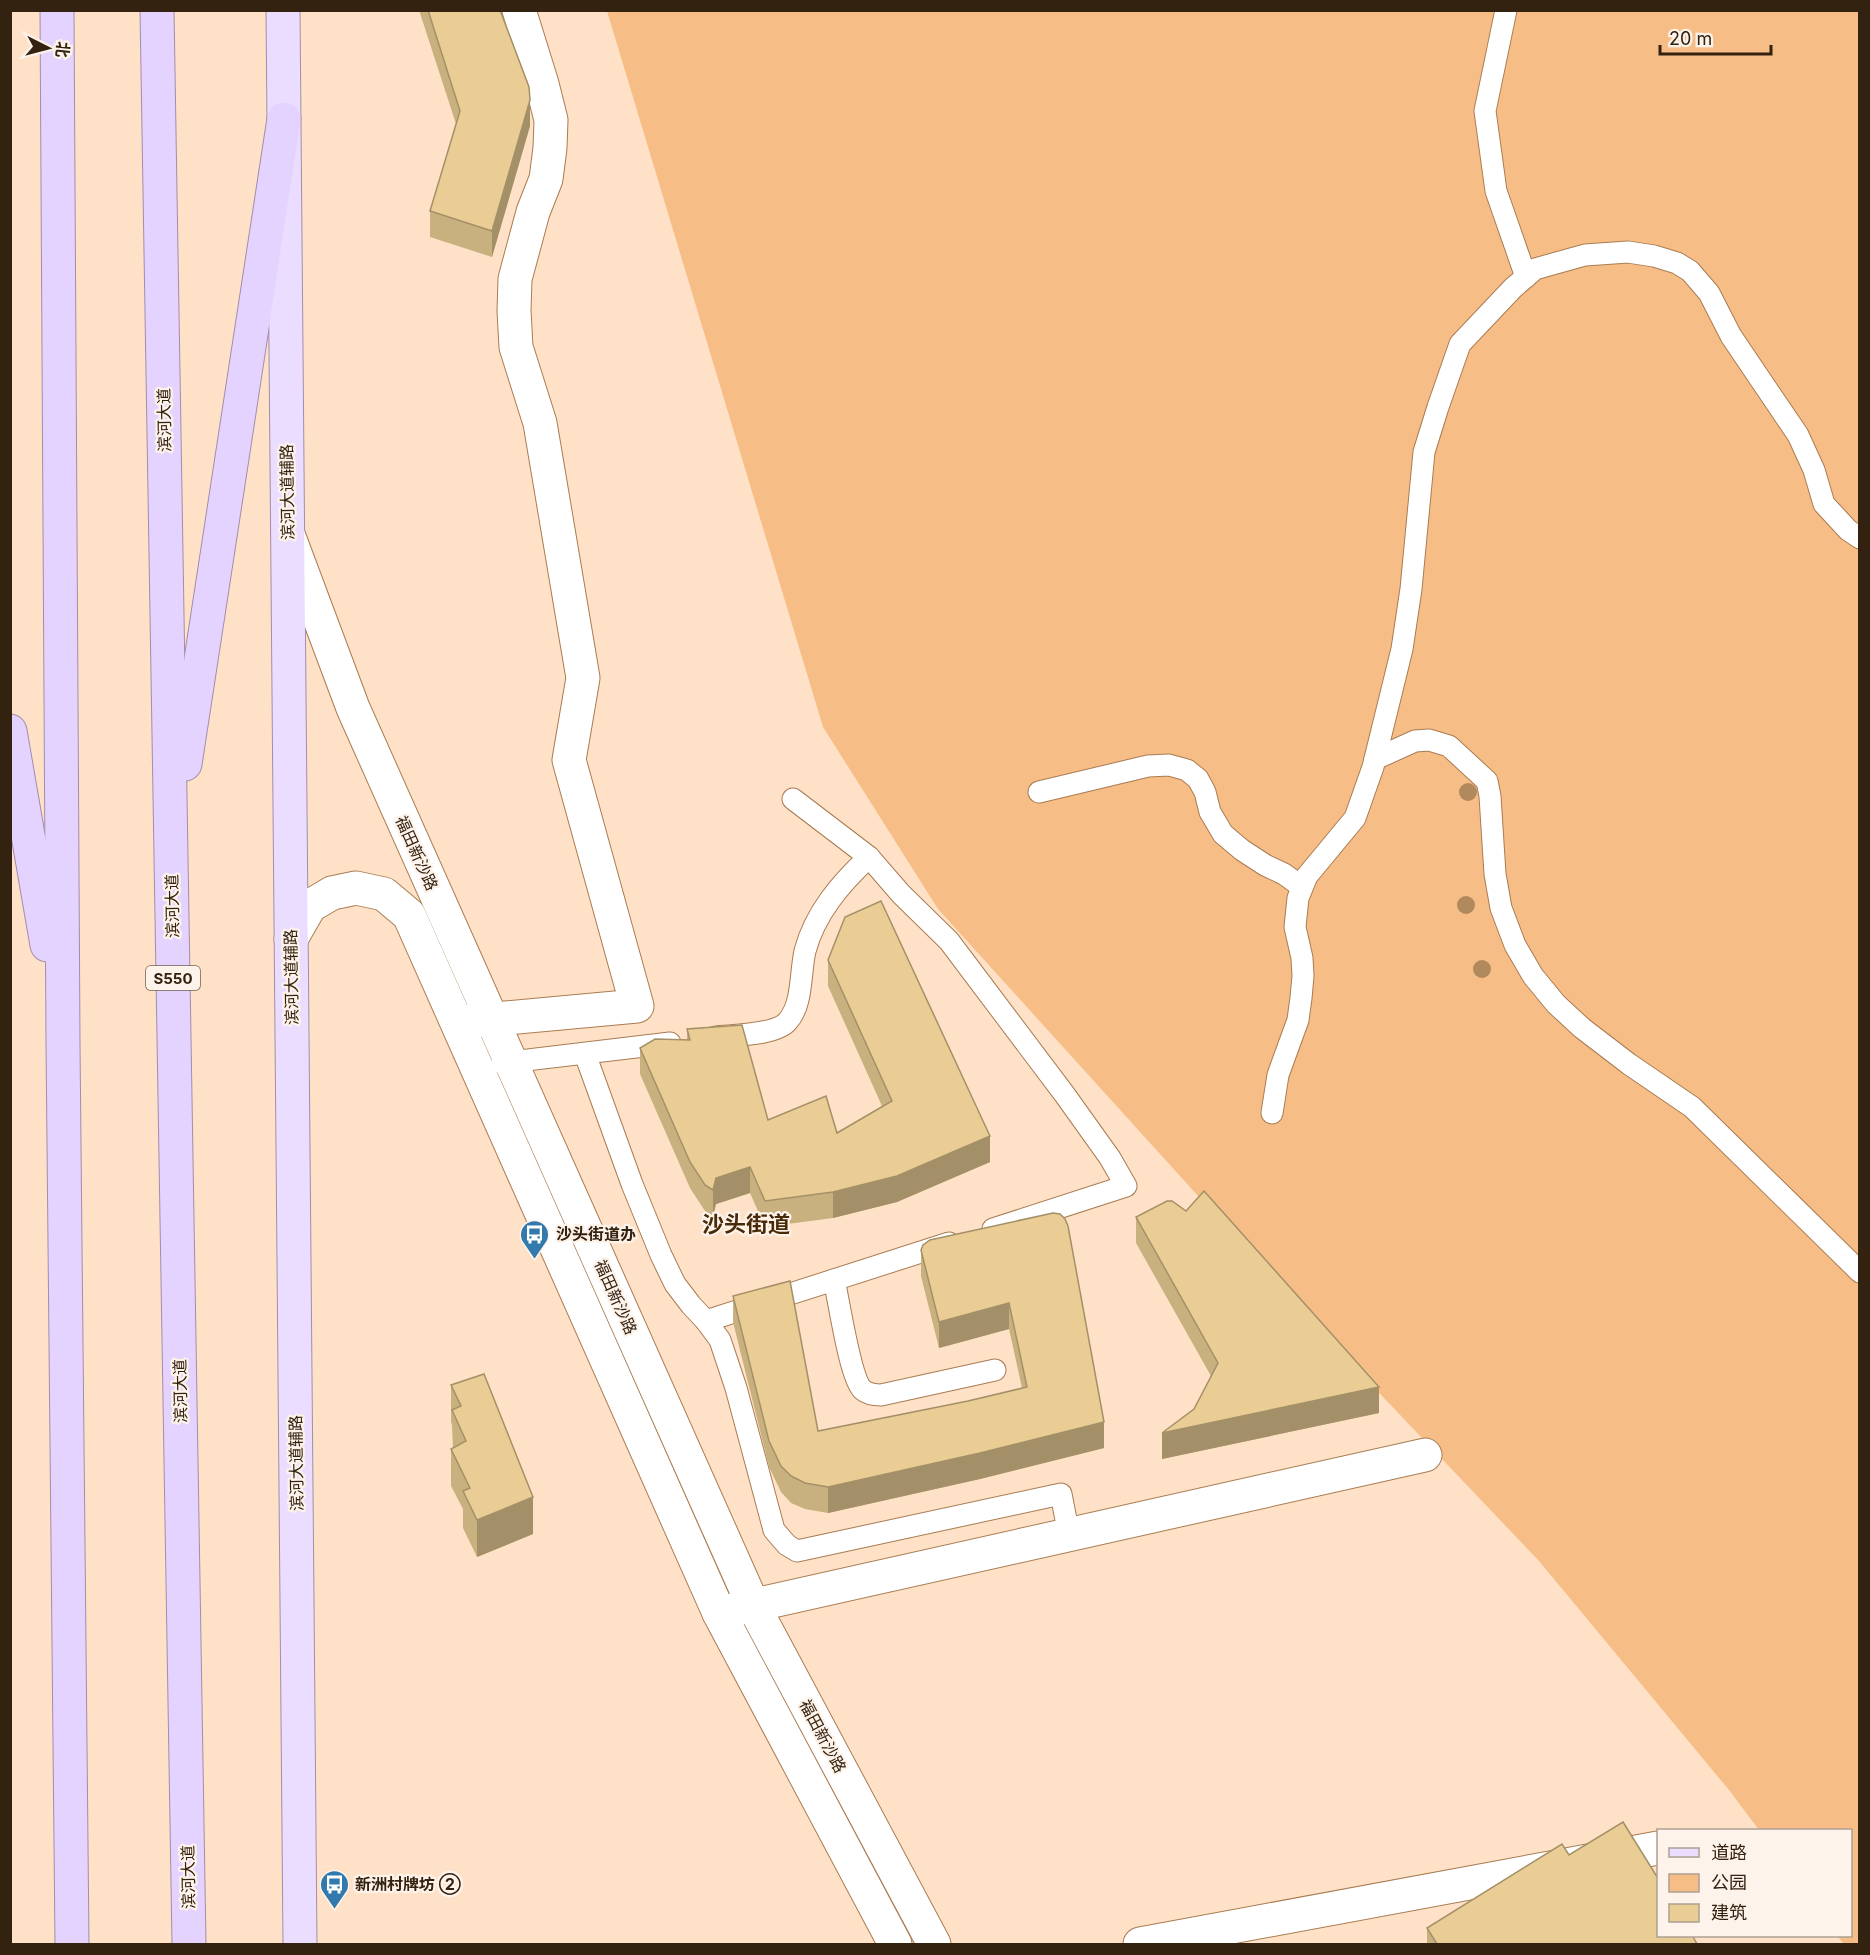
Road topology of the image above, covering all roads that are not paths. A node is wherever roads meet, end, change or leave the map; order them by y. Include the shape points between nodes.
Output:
1 (57, 10) edge
2 (157, 10) edge
3 (283, 10) edge
4 (519, 10) edge
5 (1506, 10) edge
6 (284, 118) junction
7 (1526, 277) junction
8 (288, 534) junction
9 (1860, 538) edge
10 (10, 731) edge
11 (1375, 759) junction
12 (1039, 792) dead end
13 (793, 799) dead end
14 (869, 857) junction
15 (171, 858) junction
16 (1302, 887) junction
17 (291, 939) junction
18 (492, 1019) junction
19 (456, 1022) junction
20 (63, 1043) junction
21 (585, 1054) junction
22 (511, 1063) junction
23 (474, 1064) junction
24 (1272, 1113) dead end
25 (1860, 1272) edge
26 (834, 1280) junction
27 (706, 1321) junction
28 (994, 1370) dead end
29 (1425, 1455) dead end
30 (1070, 1535) junction
31 (753, 1605) junction
32 (719, 1612) junction
33 (1657, 1848) edge
34 (72, 1944) edge
35 (189, 1944) edge
36 (300, 1944) edge
37 (895, 1944) edge
38 (934, 1944) edge
39 (1140, 1944) edge

1 - 20 highway
2 - 15 highway, 滨河大道 / S550
3 - 6 main road, 滨河大道辅路
4 - 18 street via 542,84 550,120 550,148 546,179 515,279 516,347 540,423 583,678 569,760 638,1006
5 - 7 lane via 1485,111 1496,191
6 - 8 main road, 滨河大道辅路
6 - 15 highway
7 - 9 lane via 1535,269 1585,255 1628,252 1665,259 1690,271 1709,293 1731,336 1798,435 1824,504
7 - 11 lane via 1460,344 1438,407 1424,452 1402,650
8 - 17 main road, 滨河大道辅路
8 - 18 street, 福田新沙路 via 353,708
10 - 20 highway
11 - 16 lane via 1355,818 1319,859
11 - 25 lane via 1415,741 1429,740 1449,746 1487,781 1500,908 1533,976 1582,1028 1692,1107
12 - 16 lane via 1148,766 1169,765 1187,770 1198,779 1223,834
13 - 14 lane
14 - 21 lane via 847,877 815,924 795,1007 786,1023 770,1031
14 - 26 lane via 949,941 1065,1095 1126,1186
15 - 35 highway, 滨河大道 / S550
16 - 24 lane via 1295,927 1303,975 1298,1020 1278,1075
17 - 19 street, 福田新沙路 via 310,906 332,893 356,888 384,894 409,915
17 - 36 main road, 滨河大道辅路
18 - 19 street
18 - 22 street, 福田新沙路
19 - 23 street, 福田新沙路
20 - 34 highway
21 - 22 lane
21 - 27 lane via 661,1255 675,1284
22 - 23 lane
22 - 31 street, 福田新沙路
23 - 32 street, 福田新沙路
26 - 27 lane
26 - 28 lane via 854,1374 862,1389 881,1395
27 - 30 lane via 720,1340 736,1388 774,1530 797,1551 1061,1494
29 - 30 street
30 - 31 street
31 - 32 street
31 - 38 street, 福田新沙路
32 - 37 street, 福田新沙路
33 - 39 street

